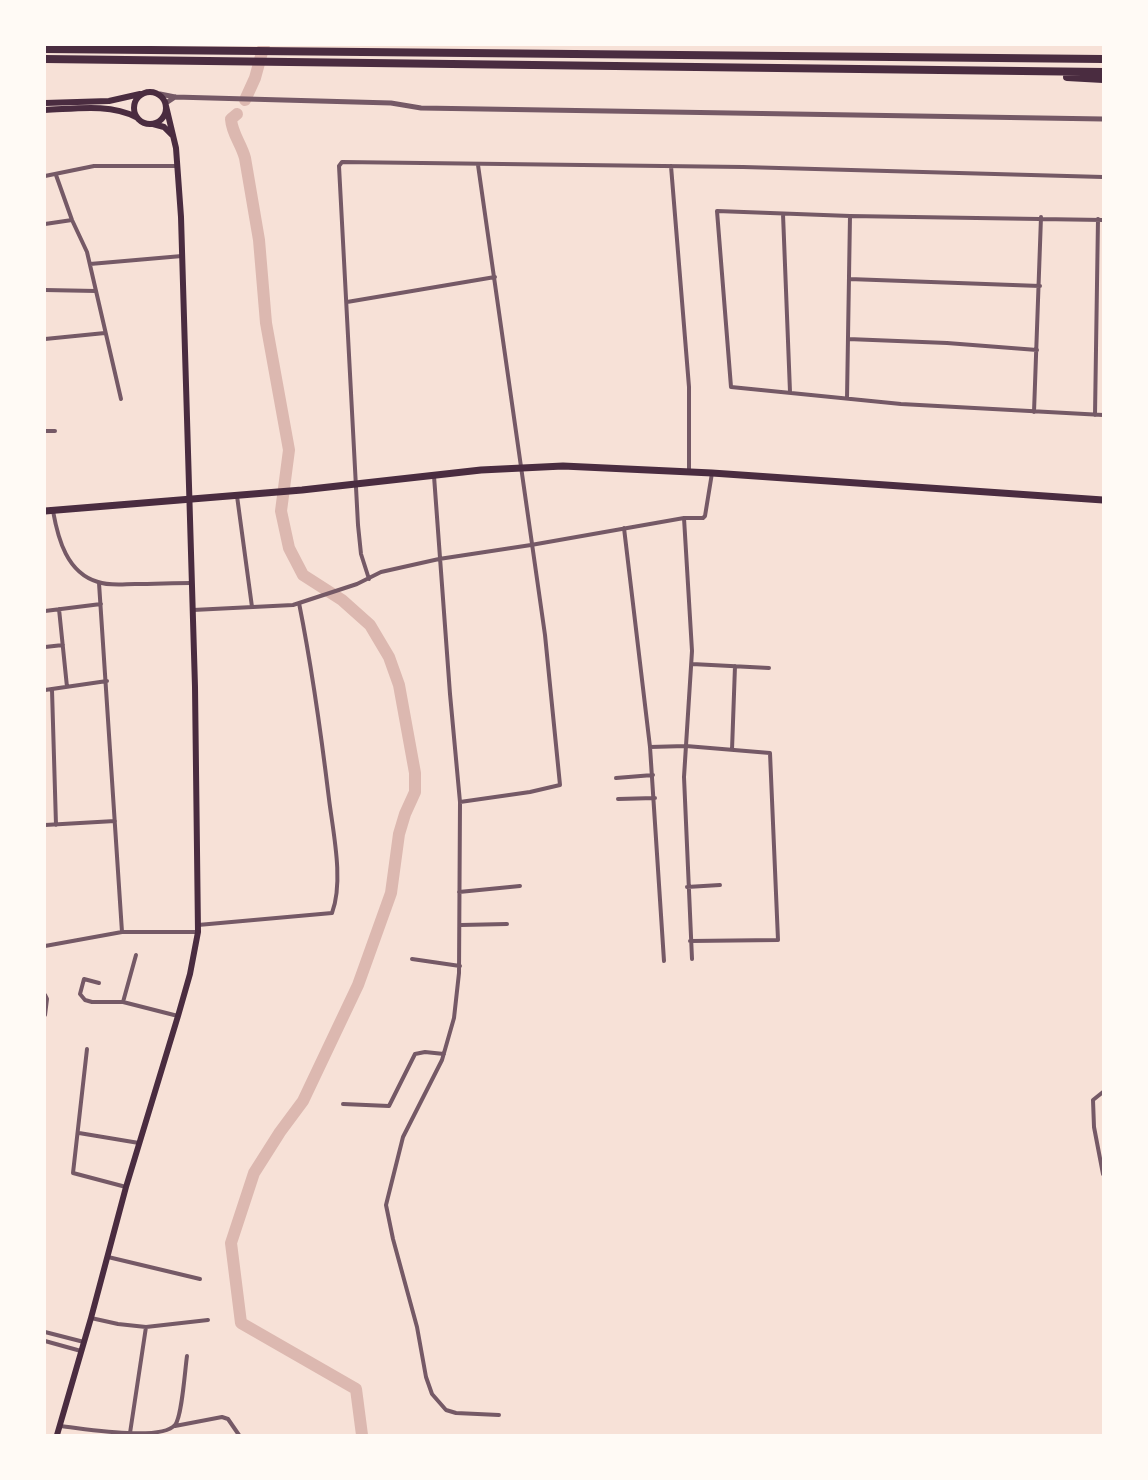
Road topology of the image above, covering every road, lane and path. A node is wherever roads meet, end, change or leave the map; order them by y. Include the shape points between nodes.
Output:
1 (45, 48) edge
2 (1103, 58) edge
3 (45, 59) edge
4 (1021, 71) junction
5 (1103, 72) edge
6 (1103, 79) edge
7 (141, 94) junction
8 (160, 94) junction
9 (178, 97) junction
10 (45, 103) edge
11 (166, 105) junction
12 (45, 110) edge
13 (138, 118) junction
14 (1103, 118) edge
15 (153, 124) junction
16 (173, 137) junction
17 (478, 165) junction
18 (178, 166) junction
19 (671, 166) junction
20 (57, 175) junction
21 (45, 176) edge
22 (1103, 177) edge
23 (783, 214) junction
24 (850, 216) junction
25 (1041, 217) junction
26 (72, 220) junction
27 (1100, 220) edge
28 (45, 224) edge
29 (182, 256) junction
30 (90, 264) junction
31 (495, 277) junction
32 (849, 279) junction
33 (1040, 286) junction
34 (45, 290) edge
35 (96, 291) junction
36 (347, 302) junction
37 (105, 333) junction
38 (45, 339) edge
39 (848, 339) junction
40 (1037, 350) junction
41 (790, 392) junction
42 (847, 398) junction
43 (121, 399) dead end
44 (1034, 412) junction
45 (1095, 415) junction
46 (1103, 415) edge
47 (45, 431) edge
48 (55, 431) dead end
49 (520, 467) junction
50 (690, 472) junction
51 (712, 473) junction
52 (434, 476) junction
53 (356, 484) junction
54 (237, 496) junction
55 (190, 498) junction
56 (1103, 500) edge
57 (49, 511) edge
58 (684, 519) junction
59 (624, 528) junction
60 (531, 545) junction
61 (439, 559) junction
62 (369, 579) junction
63 (99, 583) junction
64 (191, 583) junction
65 (299, 603) junction
66 (101, 604) junction
67 (252, 607) junction
68 (59, 609) junction
69 (192, 610) junction
70 (45, 611) edge
71 (63, 645) junction
72 (45, 647) edge
73 (692, 664) junction
74 (735, 666) junction
75 (769, 668) dead end
76 (107, 681) junction
77 (67, 687) junction
78 (45, 690) edge
79 (52, 690) junction
80 (686, 746) junction
81 (650, 747) junction
82 (732, 750) junction
83 (653, 775) junction
84 (616, 778) dead end
85 (655, 798) junction
86 (618, 799) dead end
87 (460, 802) junction
88 (115, 821) junction
89 (45, 825) edge
90 (56, 825) junction
91 (720, 885) dead end
92 (520, 886) dead end
93 (687, 887) junction
94 (459, 892) junction
95 (507, 924) dead end
96 (461, 926) junction
97 (198, 928) junction
98 (122, 932) junction
99 (690, 941) junction
100 (45, 946) edge
101 (136, 955) dead end
102 (412, 958) dead end
103 (692, 958) dead end
104 (664, 961) dead end
105 (460, 966) junction
106 (99, 983) dead end
107 (45, 995) edge
108 (123, 1002) junction
109 (45, 1015) edge
110 (178, 1016) junction
111 (87, 1048) dead end
112 (444, 1054) junction
113 (1103, 1092) edge
114 (343, 1104) dead end
115 (79, 1133) junction
116 (139, 1143) junction
117 (1103, 1174) edge
118 (126, 1187) junction
119 (107, 1257) junction
120 (200, 1279) dead end
121 (91, 1318) junction
122 (208, 1320) dead end
123 (146, 1327) junction
124 (45, 1332) edge
125 (59, 1336) junction
126 (45, 1341) edge
127 (84, 1342) junction
128 (57, 1344) junction
129 (81, 1351) junction
130 (187, 1356) dead end
131 (499, 1415) dead end
132 (59, 1426) junction
133 (174, 1426) junction
134 (130, 1433) junction
135 (57, 1435) edge
136 (239, 1435) edge

1 - 2 highway
3 - 4 highway
4 - 5 highway
4 - 6 highway via 1041,76
7 - 8 main road
7 - 10 main road via 109,101
7 - 13 main road via 134,106
8 - 9 street
8 - 11 main road
9 - 11 street
9 - 14 street via 391,103 422,108
11 - 15 main road via 164,116
11 - 16 main road
12 - 13 main road via 106,108
13 - 15 main road
15 - 16 main road
16 - 18 main road
17 - 19 street
17 - 31 street
17 - 36 street via 342,162 339,166
18 - 20 street via 94,166
18 - 29 main road
19 - 22 street
19 - 50 street via 689,387
20 - 21 street
20 - 26 street
23 - 24 street
23 - 41 street
23 - 41 street via 717,211 731,387
24 - 25 street
24 - 32 street
25 - 27 street
25 - 33 street
26 - 28 street
26 - 30 street
27 - 45 street
29 - 30 street
29 - 55 main road
30 - 35 street
31 - 36 street
31 - 49 street
32 - 33 street
32 - 39 street
33 - 40 street
34 - 35 street
35 - 37 street
36 - 53 street
37 - 38 street
37 - 43 street
39 - 40 street
39 - 42 street
40 - 44 street
41 - 42 street
42 - 44 street
44 - 45 street
45 - 46 street
47 - 48 street
49 - 50 highway
49 - 52 highway
49 - 60 street
50 - 51 highway
51 - 56 highway
51 - 58 street via 705,516
52 - 53 highway
52 - 61 street
53 - 54 highway
53 - 62 street via 361,554
54 - 55 highway
54 - 67 street
55 - 57 highway
55 - 64 main road
57 - 63 street via 76,570
58 - 59 street
58 - 73 street
59 - 60 street
59 - 81 street
60 - 61 street
60 - 87 street via 545,635 560,785
61 - 62 street via 381,572
61 - 87 street
62 - 65 street
63 - 64 street
63 - 66 street
64 - 69 main road
65 - 67 street
65 - 97 street via 316,692 331,816 337,876 335,905 332,913
66 - 68 street
66 - 76 street
67 - 69 street
68 - 70 street
68 - 71 street
69 - 97 main road
71 - 72 street
71 - 77 street
73 - 74 street
73 - 80 street
74 - 75 street
74 - 82 street
76 - 77 street
76 - 88 street
77 - 79 street
78 - 79 street
79 - 90 street
80 - 81 street
80 - 82 street
80 - 93 street
81 - 83 street
82 - 99 street via 770,753 778,940
83 - 84 street
83 - 85 street
85 - 86 street
85 - 104 street
87 - 94 street
88 - 90 street
88 - 98 street
89 - 90 street
91 - 93 street
92 - 94 street
93 - 99 street
94 - 96 street
95 - 96 street
96 - 105 street
97 - 98 street
97 - 110 main road
98 - 100 street
99 - 103 street
101 - 108 street
102 - 105 street
105 - 112 street via 454,1018
106 - 108 street via 84,979 80,994 85,1000
107 - 109 street
108 - 110 street
110 - 116 main road
111 - 115 street
112 - 114 street via 415,1054 390,1106
112 - 131 street via 404,1137 387,1197 387,1213 432,1394 446,1410
113 - 117 street via 1093,1100
115 - 116 street
115 - 118 street via 73,1173
116 - 118 main road
118 - 119 main road
119 - 120 street
119 - 121 main road
121 - 123 street
121 - 127 main road
122 - 123 street
123 - 134 street
124 - 125 street
125 - 127 street
125 - 128 street
126 - 128 street
127 - 129 main road
128 - 129 street
129 - 132 main road
130 - 133 street
132 - 134 street
132 - 135 main road
133 - 134 street via 153,1433
133 - 136 street via 222,1417

